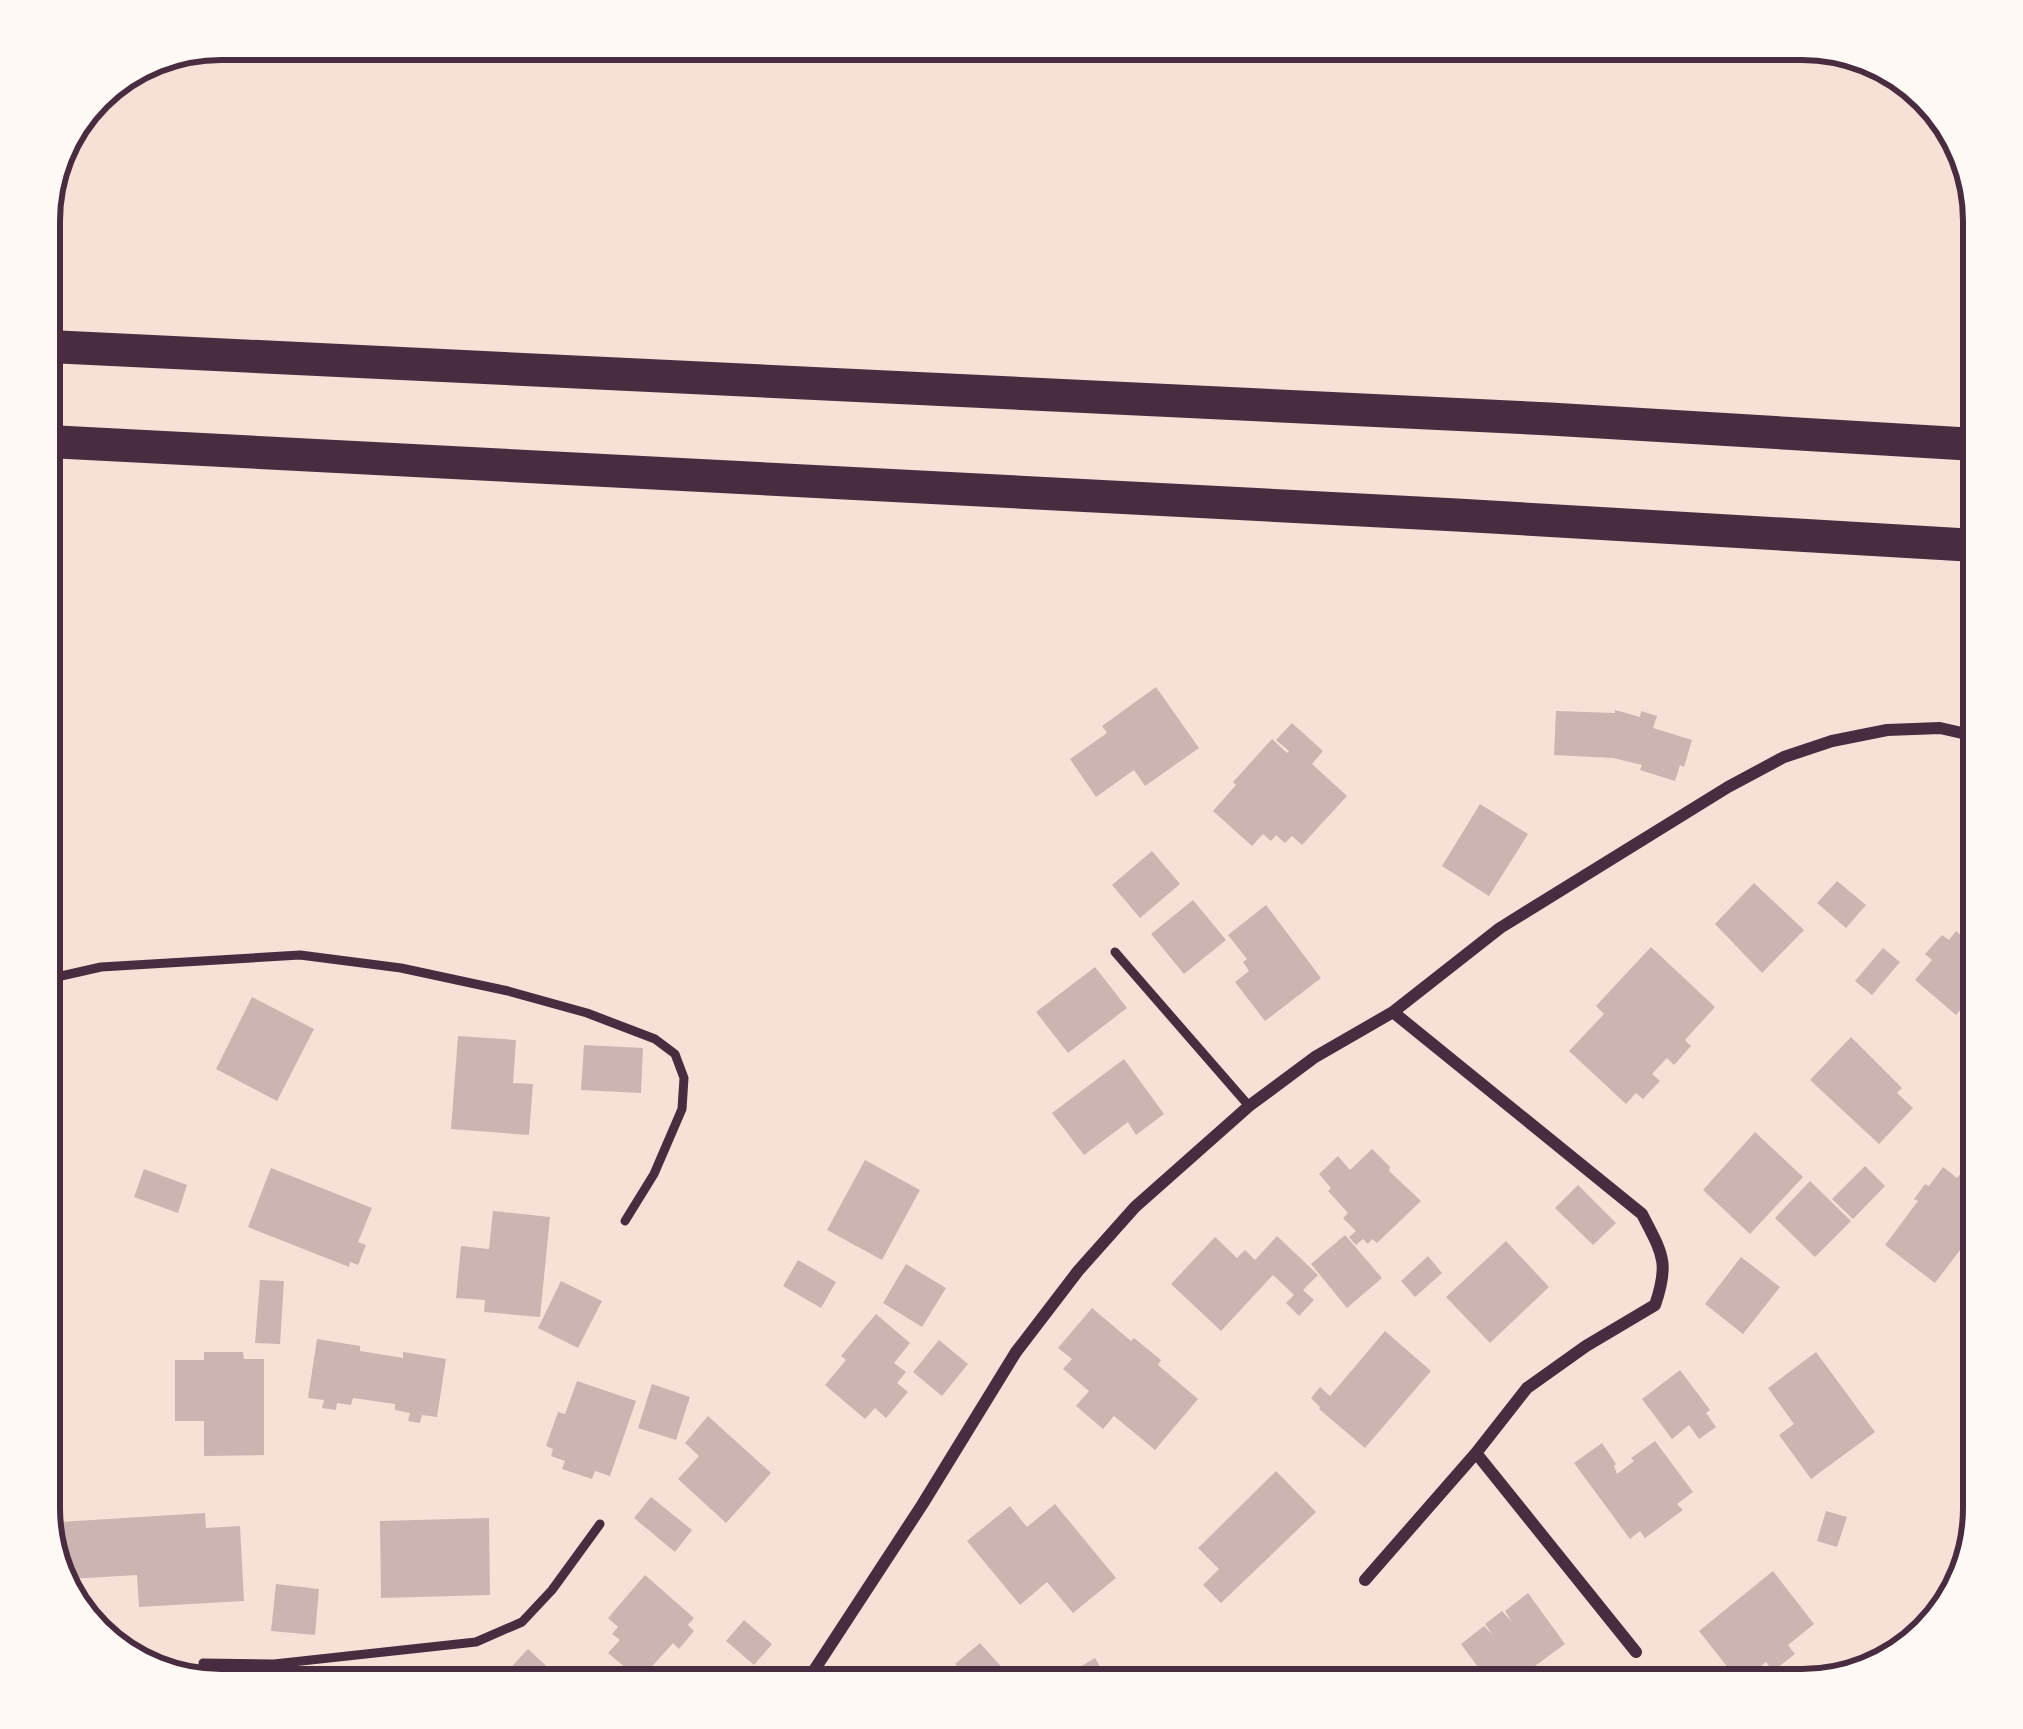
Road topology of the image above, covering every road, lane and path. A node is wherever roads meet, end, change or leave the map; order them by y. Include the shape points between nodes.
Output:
1 (60, 347) edge
2 (60, 443) edge
3 (1963, 444) edge
4 (1963, 546) edge
5 (1963, 734) edge
6 (1115, 952) dead end
7 (60, 977) edge
8 (1394, 1012) junction
9 (1249, 1106) junction
10 (626, 1221) dead end
11 (1476, 1453) junction
12 (600, 1524) dead end
13 (1365, 1580) dead end
14 (1636, 1652) dead end
15 (203, 1663) dead end
16 (274, 1664) junction
17 (276, 1669) edge
18 (815, 1669) edge

1 - 3 highway
2 - 4 highway
5 - 8 street via 1887,730 1784,757 1500,928
6 - 9 lane
7 - 10 lane via 300,956 508,991 655,1039 675,1054 682,1109
8 - 9 street
8 - 11 street via 1642,1214 1665,1276 1655,1305 1527,1388
9 - 18 street via 1135,1207 1078,1271 1016,1352
11 - 13 street
11 - 14 street
12 - 16 lane via 552,1590 508,1630 476,1642
15 - 16 lane
16 - 17 lane

